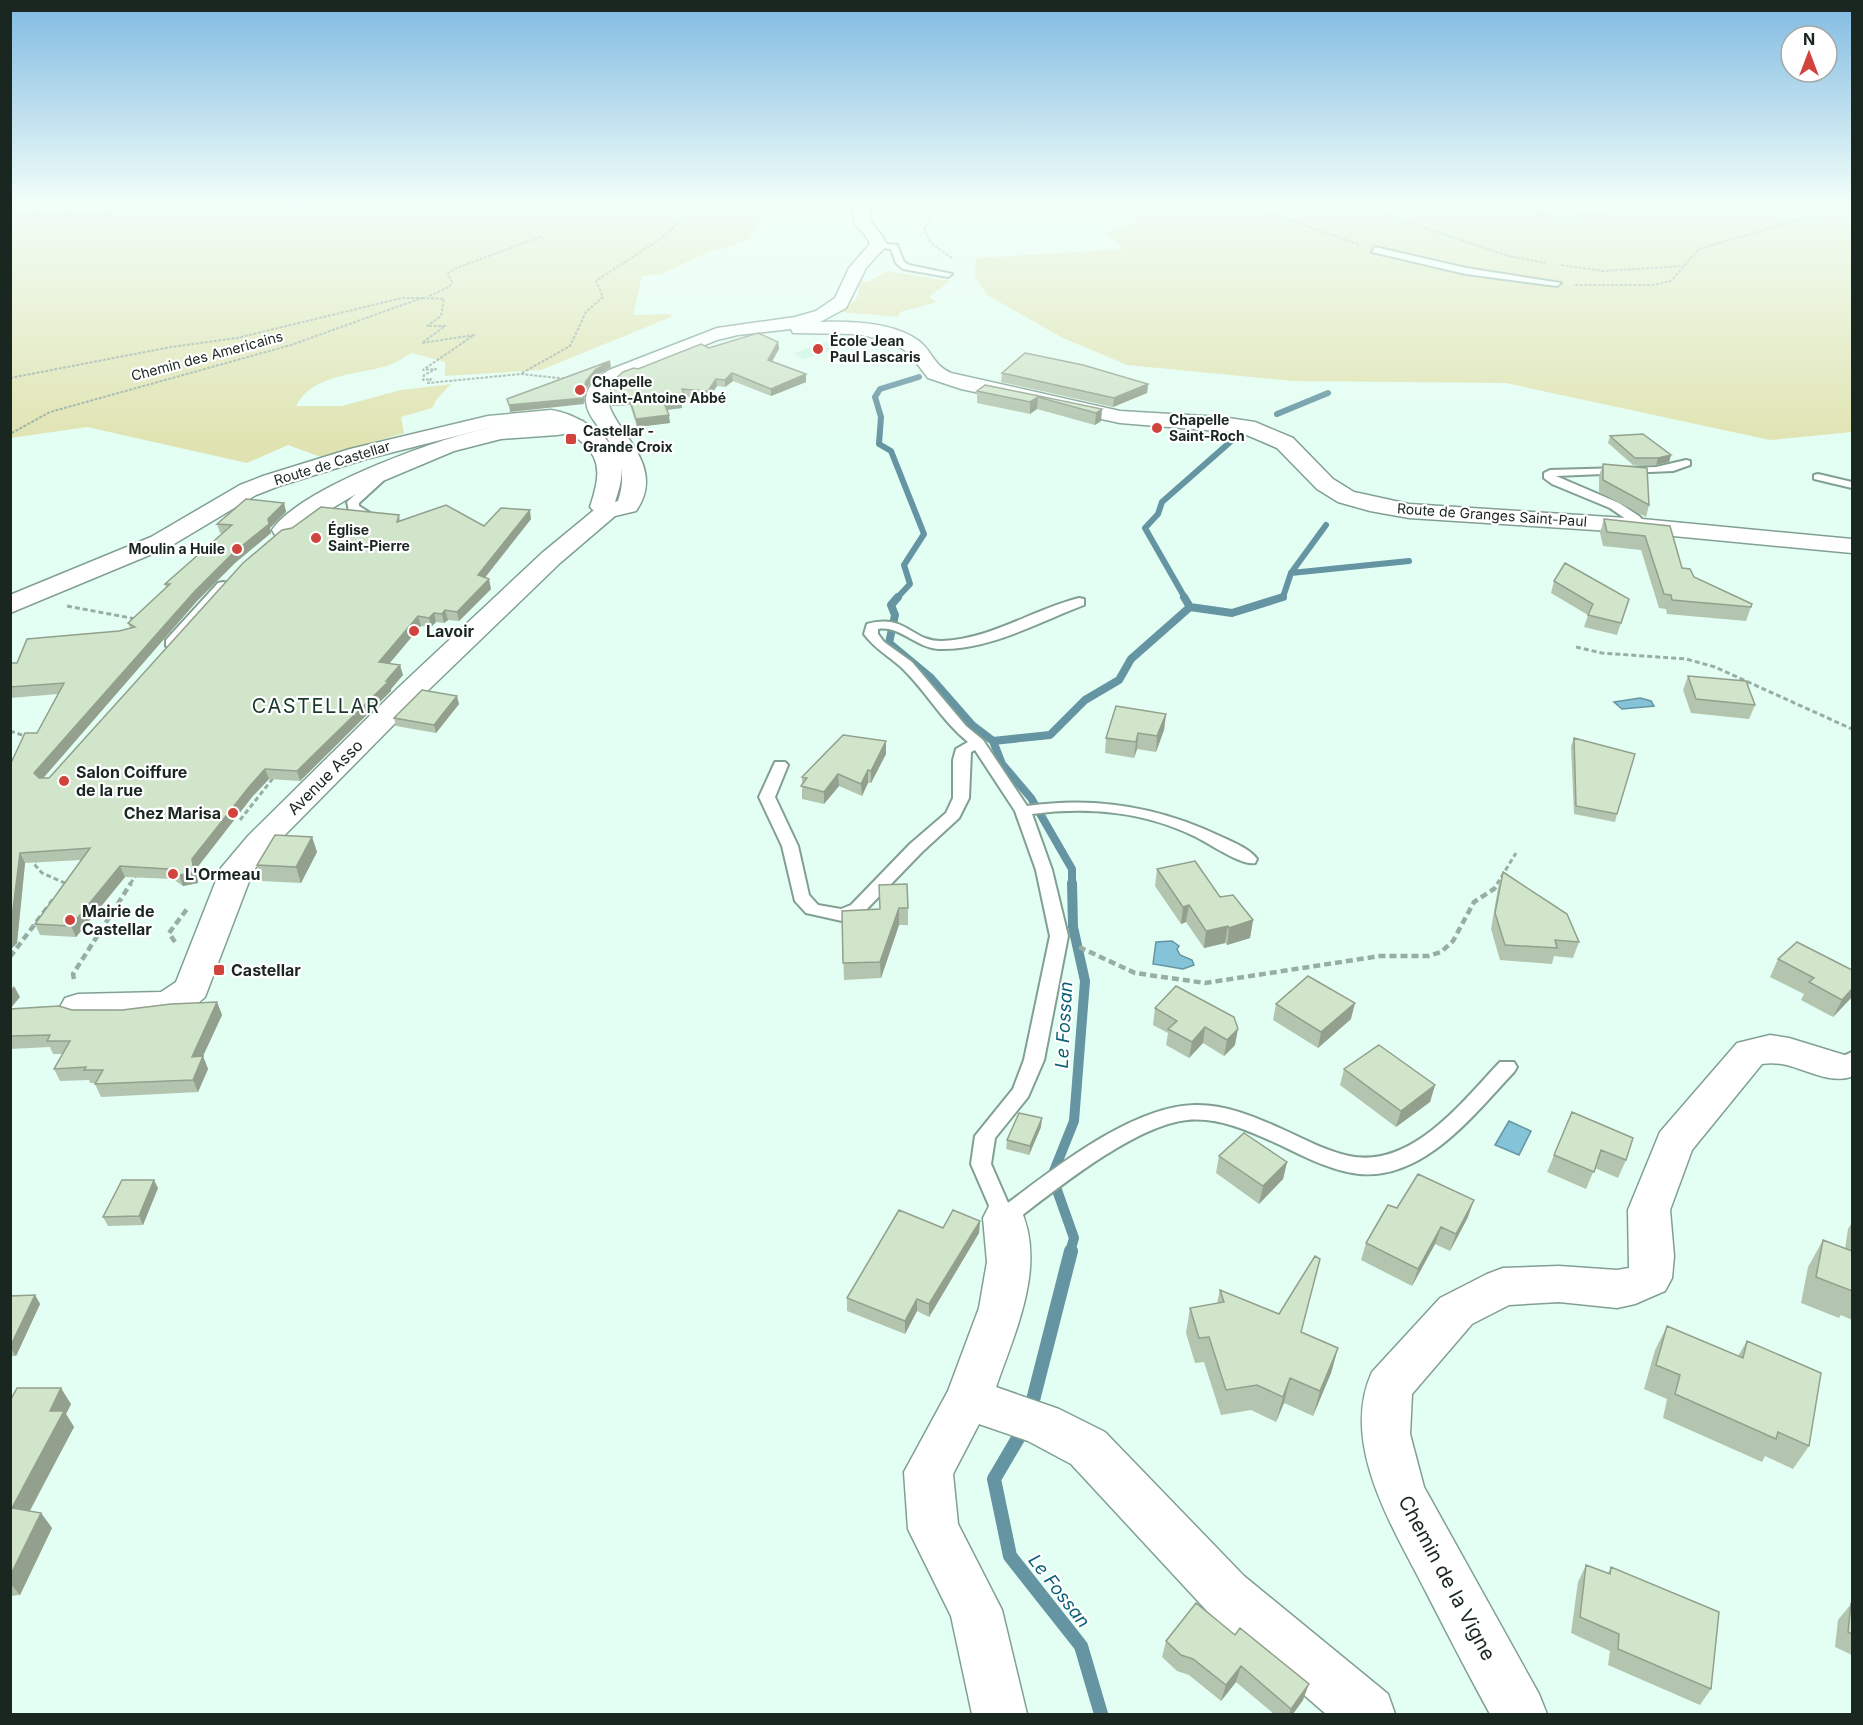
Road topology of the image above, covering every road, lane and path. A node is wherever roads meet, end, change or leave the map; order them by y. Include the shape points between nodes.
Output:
1 (452, 282) edge
2 (597, 282) edge
3 (850, 282) edge
4 (1553, 282) edge
5 (1664, 282) edge
6 (1557, 283) joint
7 (422, 298) junction
8 (747, 327) junction
9 (521, 374) junction
10 (10, 378) edge
11 (603, 382) junction
12 (575, 426) junction
13 (10, 434) edge
14 (1686, 463) dead end
15 (378, 475) junction
16 (1818, 477) dead end
17 (1852, 485) edge
18 (606, 511) junction
19 (364, 513) edge
20 (1642, 526) junction
21 (280, 534) edge
22 (1852, 546) edge
23 (233, 575) edge
24 (19, 601) edge
25 (1079, 602) dead end
26 (133, 629) edge
27 (1576, 647) dead end
28 (162, 654) edge
29 (1852, 729) edge
30 (10, 731) edge
31 (978, 743) junction
32 (24, 747) edge
33 (780, 765) dead end
34 (1023, 811) junction
35 (1516, 853) dead end
36 (40, 856) edge
37 (1250, 859) dead end
38 (140, 869) edge
39 (116, 886) dead end
40 (128, 886) junction
41 (63, 890) edge
42 (57, 896) edge
43 (1059, 936) junction
44 (10, 957) edge
45 (78, 1007) joint
46 (1845, 1063) edge
47 (1507, 1067) dead end
48 (1004, 1218) junction
49 (968, 1399) junction
50 (999, 1714) edge
51 (1368, 1714) edge
52 (1519, 1714) edge

1 - 7 path
2 - 9 path via 603,297 586,312 570,346
3 - 8 street via 844,299 835,308 788,324
4 - 6 lane
5 - 6 path
7 - 9 path via 444,299 441,316 427,326 445,326 422,344 474,335 423,370 436,369 424,375 423,380 431,379 428,383
7 - 10 path, Chemin des Americains via 402,297 237,338
7 - 13 path, Chemin des Americains via 291,345 50,412
8 - 11 street via 701,340
8 - 20 street, Route de Granges Saint-Paul via 760,331 830,328 873,332 908,342 937,375 961,383 1120,417 1247,427 1285,443 1325,484 1346,497 1370,504 1409,511
9 - 11 path via 583,377
11 - 18 street, Avenue Asso via 596,396 599,411 619,437 632,467 632,498 627,506
12 - 15 street via 523,429 467,439
12 - 18 street, Route de Castellar via 608,459 610,481 602,507
12 - 24 street, Route de Castellar via 564,418 551,416 488,422 271,481 248,490 160,542
14 - 20 lane via 1656,470 1550,473 1556,482 1600,499 1637,519
15 - 19 lane via 377,482 353,502 353,508
15 - 21 street via 306,511
16 - 17 lane
18 - 45 street, Avenue Asso via 409,693 259,843 238,868 192,988 182,998 165,1005
20 - 22 street, Route de Granges Saint-Paul
23 - 28 lane
24 - 26 path via 60,602 71,609 140,620
25 - 31 lane via 987,639 937,645 922,643 891,625 872,627 871,634 879,645 907,665 961,729
27 - 29 path via 1602,653 1686,658 1715,667
30 - 32 path via 28,737
31 - 33 lane via 964,749 961,798 953,815 857,909 842,915 812,909 801,897 790,846 767,797
31 - 34 lane
34 - 37 lane via 1081,807 1143,812 1211,835
34 - 43 lane via 1044,870
35 - 43 path via 1494,889 1474,902 1453,941 1428,956 1380,956 1205,983 1135,973
36 - 41 path via 34,864 42,873 69,885
38 - 40 path
39 - 40 path
40 - 45 path via 73,974
42 - 44 path
43 - 48 lane via 1034,1060 1021,1092 985,1136 981,1164
46 - 52 street, Chemin de la Vigne via 1770,1049 1750,1053 1674,1143 1649,1210 1650,1278 1617,1289 1559,1284 1503,1287 1456,1311 1389,1386 1386,1434 1401,1493
47 - 48 lane via 1454,1122 1407,1158 1386,1165 1361,1166 1331,1159 1240,1119 1185,1113 1164,1118 1121,1139 1045,1186
48 - 49 street via 1009,1262 1001,1308
49 - 50 street via 928,1472 928,1498 933,1529 976,1610
49 - 51 street via 1042,1424 1088,1448 1226,1594

